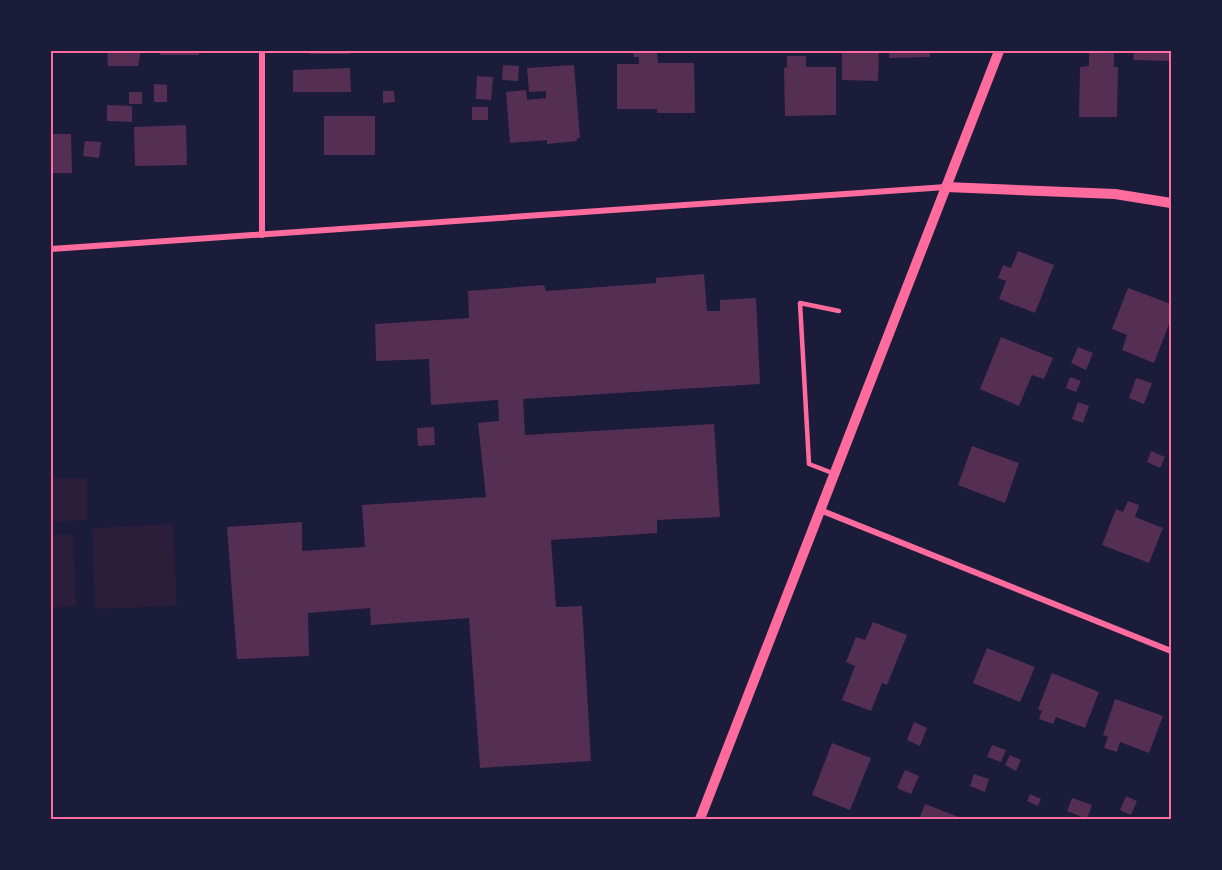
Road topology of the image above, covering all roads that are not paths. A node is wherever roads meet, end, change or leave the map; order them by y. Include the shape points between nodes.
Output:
1 (262, 51) edge
2 (999, 51) edge
3 (946, 187) junction
4 (1171, 203) edge
5 (262, 235) junction
6 (51, 249) edge
7 (839, 310) dead end
8 (835, 474) junction
9 (820, 510) junction
10 (1171, 651) edge
11 (700, 819) edge

1 - 5 street
2 - 3 street
3 - 4 street via 1115,194
3 - 5 street
3 - 8 street
5 - 6 street
7 - 8 lane via 800,303 809,464
8 - 9 street
9 - 10 street
9 - 11 street

